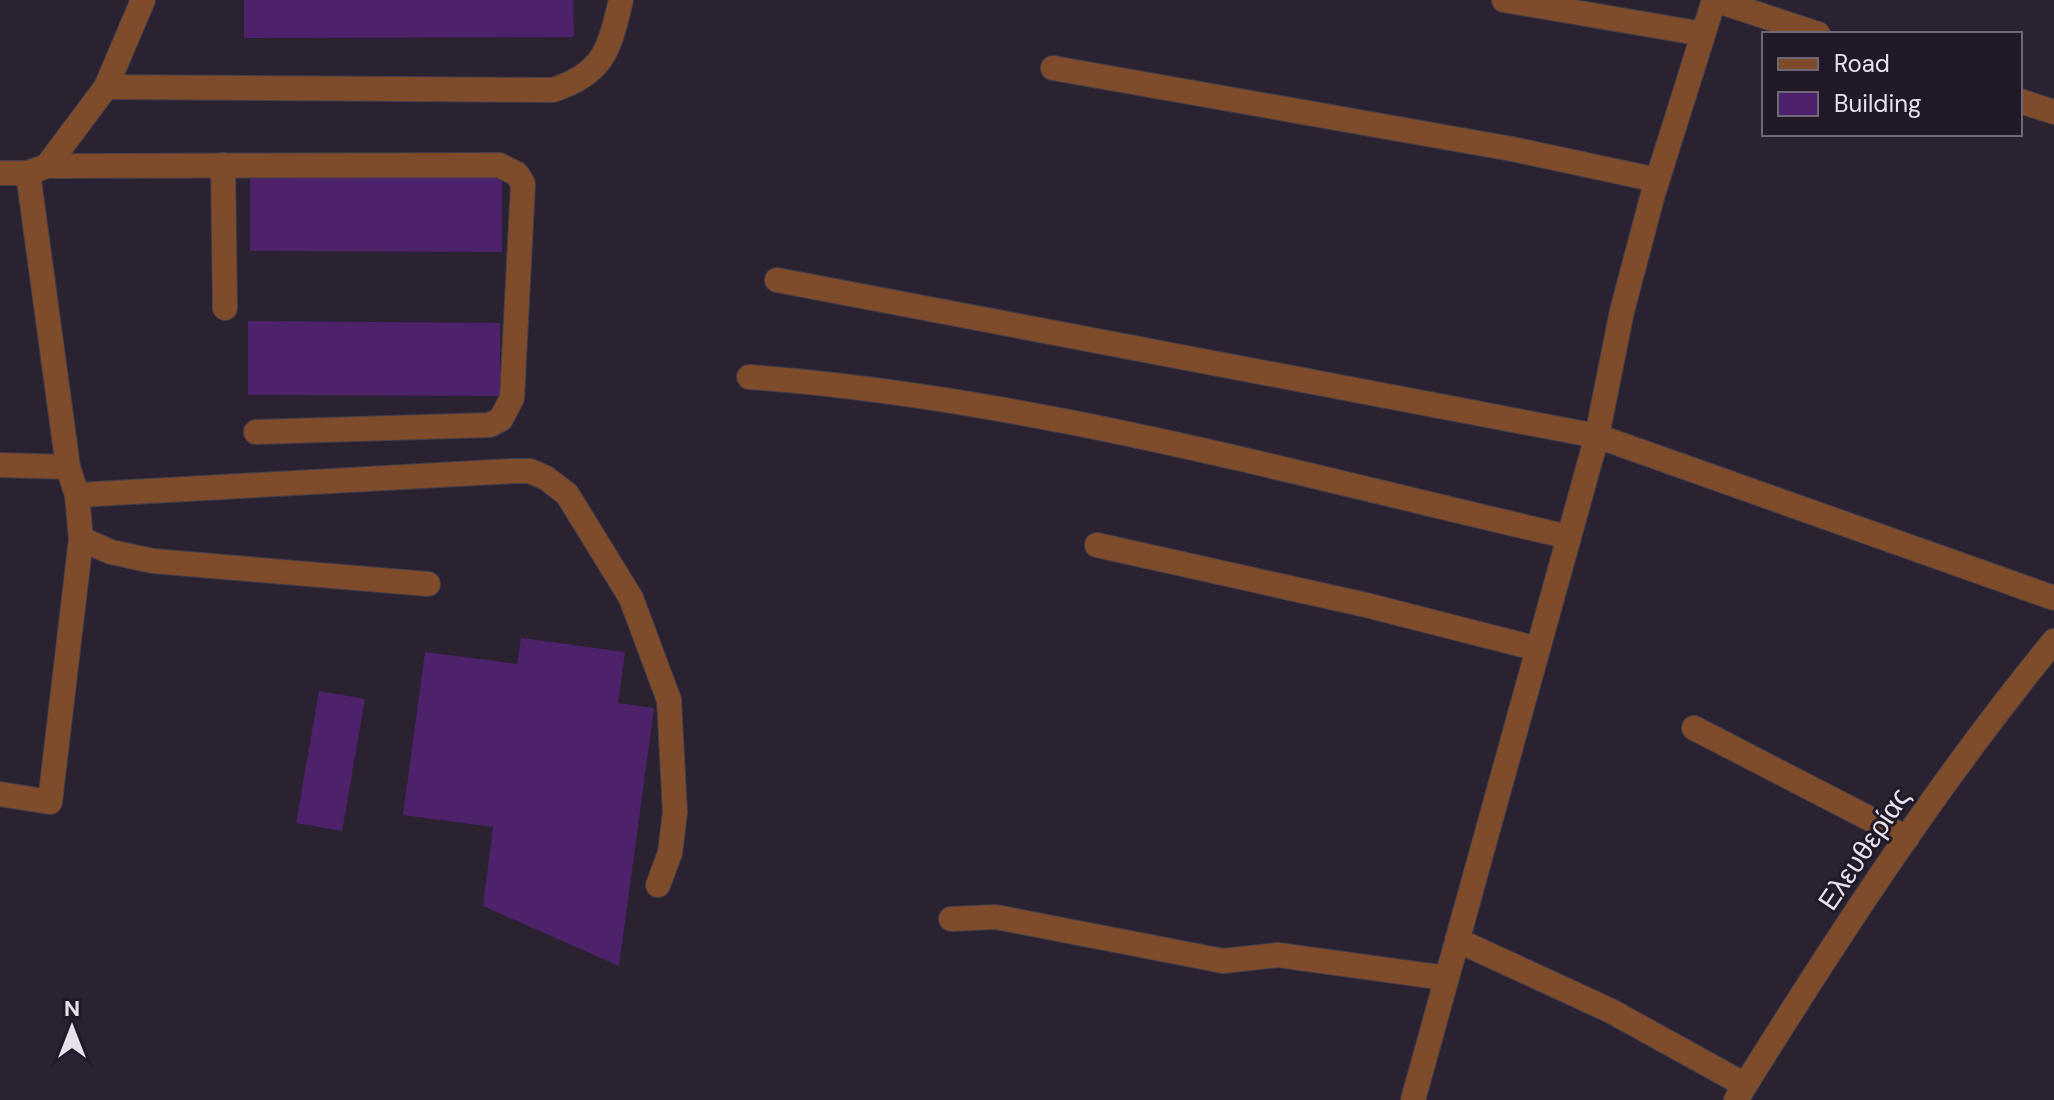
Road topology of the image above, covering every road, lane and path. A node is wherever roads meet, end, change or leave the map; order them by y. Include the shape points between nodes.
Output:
1 (143, 0) edge
2 (621, 0) edge
3 (1504, 0) edge
4 (1714, 0) edge
5 (1812, 32) edge
6 (1703, 34) junction
7 (1053, 68) dead end
8 (106, 87) junction
9 (2022, 102) edge
10 (2054, 112) edge
11 (223, 165) junction
12 (38, 170) junction
13 (0, 173) edge
14 (1657, 180) junction
15 (777, 280) dead end
16 (225, 308) dead end
17 (749, 377) dead end
18 (256, 432) dead end
19 (1597, 436) junction
20 (0, 465) edge
21 (68, 467) junction
22 (77, 495) junction
23 (1569, 537) junction
24 (81, 539) junction
25 (1097, 545) dead end
26 (428, 584) dead end
27 (2054, 598) edge
28 (2054, 641) edge
29 (1538, 649) junction
30 (1694, 728) dead end
31 (0, 794) edge
32 (1907, 838) junction
33 (658, 885) dead end
34 (951, 919) dead end
35 (1457, 940) junction
36 (1446, 978) junction
37 (1741, 1093) edge
38 (1413, 1100) edge

1 - 8 street
2 - 8 street via 593,72 553,90
3 - 6 street
4 - 5 street
4 - 6 street
6 - 14 street
7 - 14 street via 1512,149
8 - 12 street
9 - 10 street
11 - 12 street
11 - 16 street
11 - 18 street via 499,165 517,174 523,184 512,398 501,419 490,425
12 - 13 street
12 - 21 street
14 - 19 street via 1622,311
15 - 19 street
17 - 23 street via 865,386 1084,425
19 - 23 street
19 - 27 street
20 - 21 street
21 - 22 street
22 - 24 street
22 - 33 street via 521,471 546,478 567,494 631,598 669,700 675,812 670,853
23 - 29 street
24 - 26 street via 153,561
24 - 31 street via 50,802
25 - 29 street
28 - 32 street, Ελευθερίας via 1988,722
29 - 35 street
30 - 32 street
32 - 37 street, Ελευθερίας
34 - 36 street via 996,917 1223,961 1278,955
35 - 36 street
35 - 37 street via 1611,1011
36 - 38 street

